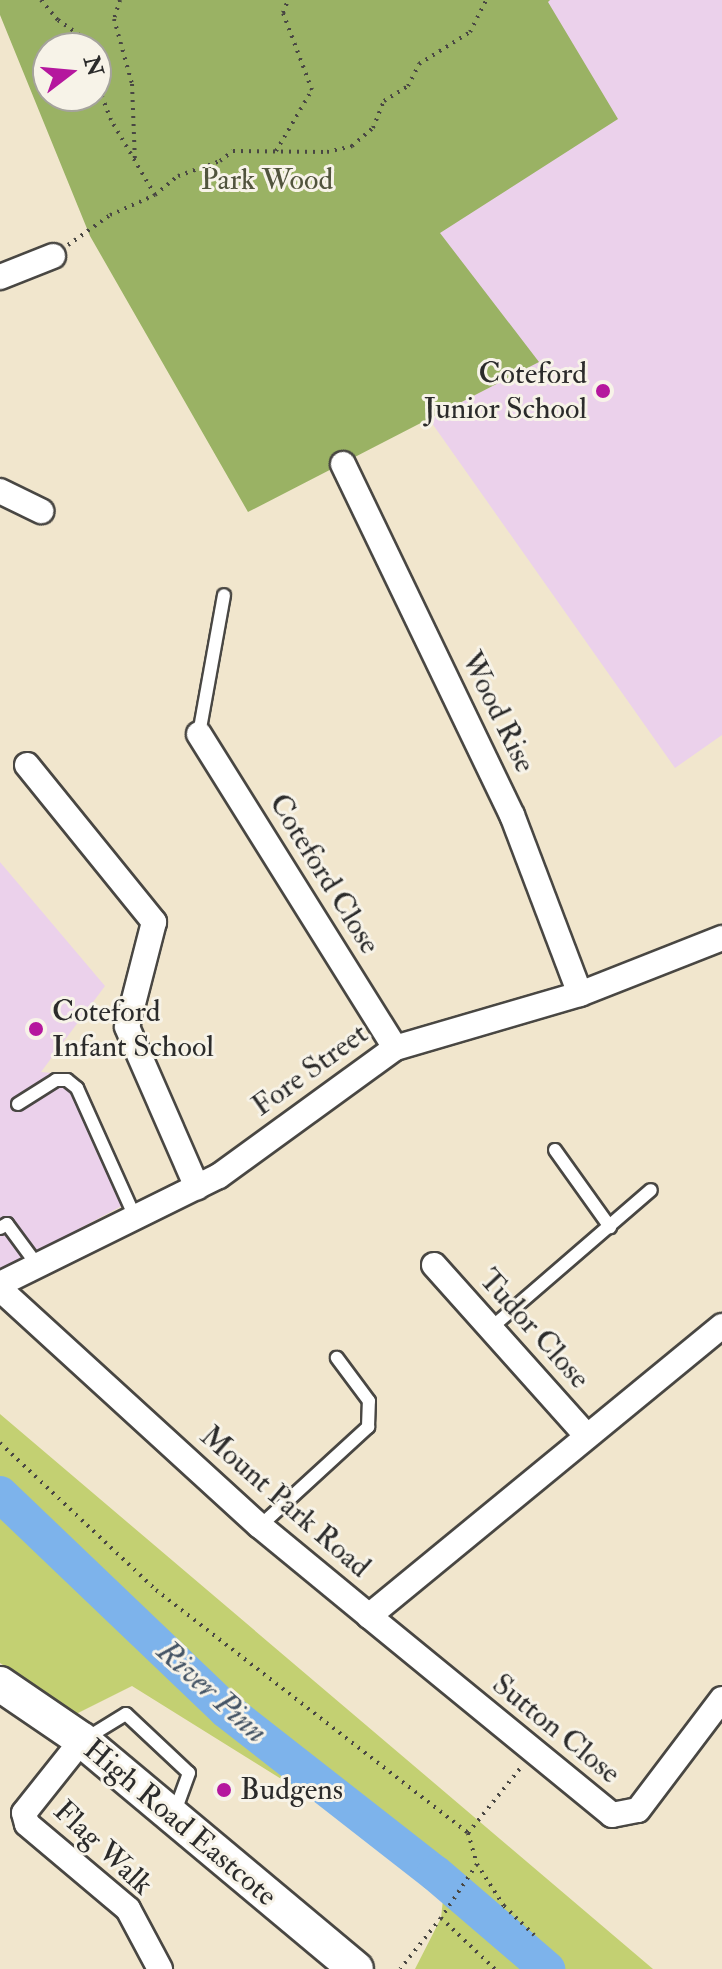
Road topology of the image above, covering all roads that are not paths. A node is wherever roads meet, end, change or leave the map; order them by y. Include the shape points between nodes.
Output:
1 (53, 256) road end
2 (0, 277) edge
3 (343, 464) dead end
4 (0, 491) edge
5 (41, 511) dead end
6 (224, 595) dead end
7 (199, 734) joint
8 (27, 765) dead end
9 (722, 938) edge
10 (580, 994) junction
11 (395, 1048) junction
12 (18, 1104) dead end
13 (555, 1150) dead end
14 (197, 1187) junction
15 (651, 1190) dead end
16 (135, 1217) junction
17 (610, 1227) junction
18 (0, 1228) edge
19 (434, 1265) dead end
20 (38, 1266) junction
21 (0, 1286) edge
22 (722, 1326) edge
23 (491, 1328) junction
24 (337, 1358) dead end
25 (587, 1436) junction
26 (260, 1526) junction
27 (369, 1616) junction
28 (0, 1684) edge
29 (722, 1699) edge
30 (82, 1740) junction
31 (173, 1817) junction
32 (344, 1965) edge
33 (160, 1969) edge

1 - 2 street
3 - 10 street, Wood Rise via 512,815
4 - 5 street
6 - 7 lane
7 - 11 street, Coteford Close
8 - 14 street via 154,922 127,1027
9 - 10 street, Fore Street
10 - 11 street, Fore Street
11 - 14 street, Fore Street
12 - 16 lane via 56,1080 77,1088
13 - 17 lane
14 - 16 street, Fore Street
15 - 17 lane
16 - 20 street, Fore Street
17 - 23 lane
18 - 20 lane via 7,1224
19 - 23 street, Tudor Close
20 - 21 street, Fore Street
21 - 26 street, Mount Park Road
22 - 25 street, Mount Park Road
23 - 25 street, Tudor Close
24 - 26 lane via 369,1401 368,1427
25 - 27 street, Mount Park Road
26 - 27 street, Mount Park Road
27 - 29 street, Sutton Close via 612,1815 638,1810
28 - 30 main road, High Road Eastcote
30 - 31 main road, High Road Eastcote
30 - 31 lane via 126,1714 189,1773
30 - 33 street, Flag Walk via 24,1813 27,1824 128,1909
31 - 32 main road, High Road Eastcote

